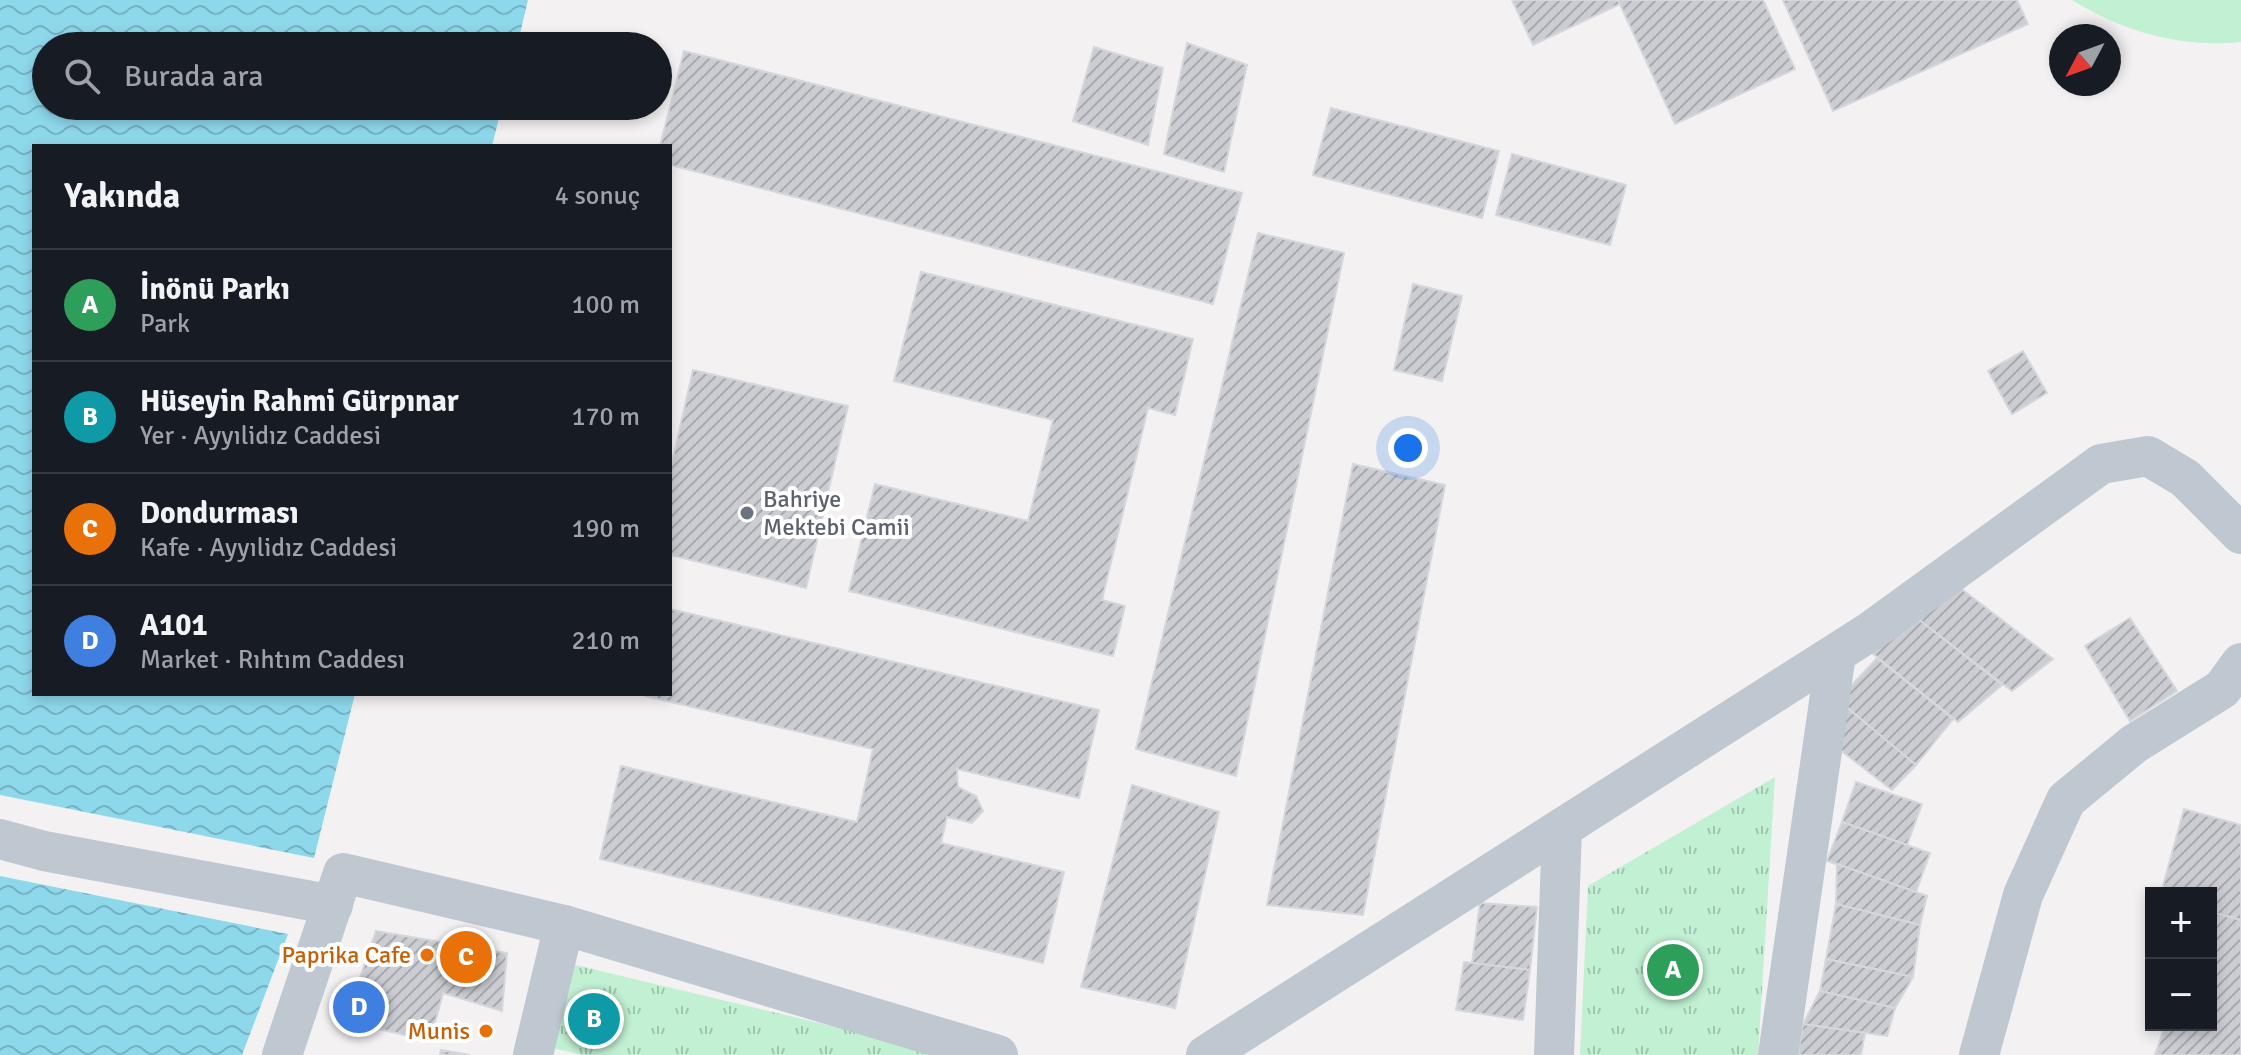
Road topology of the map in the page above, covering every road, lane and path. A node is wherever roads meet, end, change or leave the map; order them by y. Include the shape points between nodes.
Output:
1 (2241, 534) edge
2 (1836, 654) junction
3 (2241, 663) edge
4 (1562, 828) junction
5 (0, 839) edge
6 (338, 889) junction
7 (564, 925) junction
8 (538, 1054) edge
9 (282, 1055) edge
10 (998, 1055) edge
11 (1206, 1055) edge
12 (1554, 1055) edge
13 (1778, 1055) edge
14 (1979, 1055) edge

1 - 2 street via 2185,478 2148,456 2101,464
2 - 4 street
2 - 13 street
3 - 14 street via 2222,689 2134,744 2066,800 2023,895
4 - 11 street
4 - 12 street
5 - 6 street via 44,851
6 - 7 street
6 - 9 street
7 - 8 street
7 - 10 street

